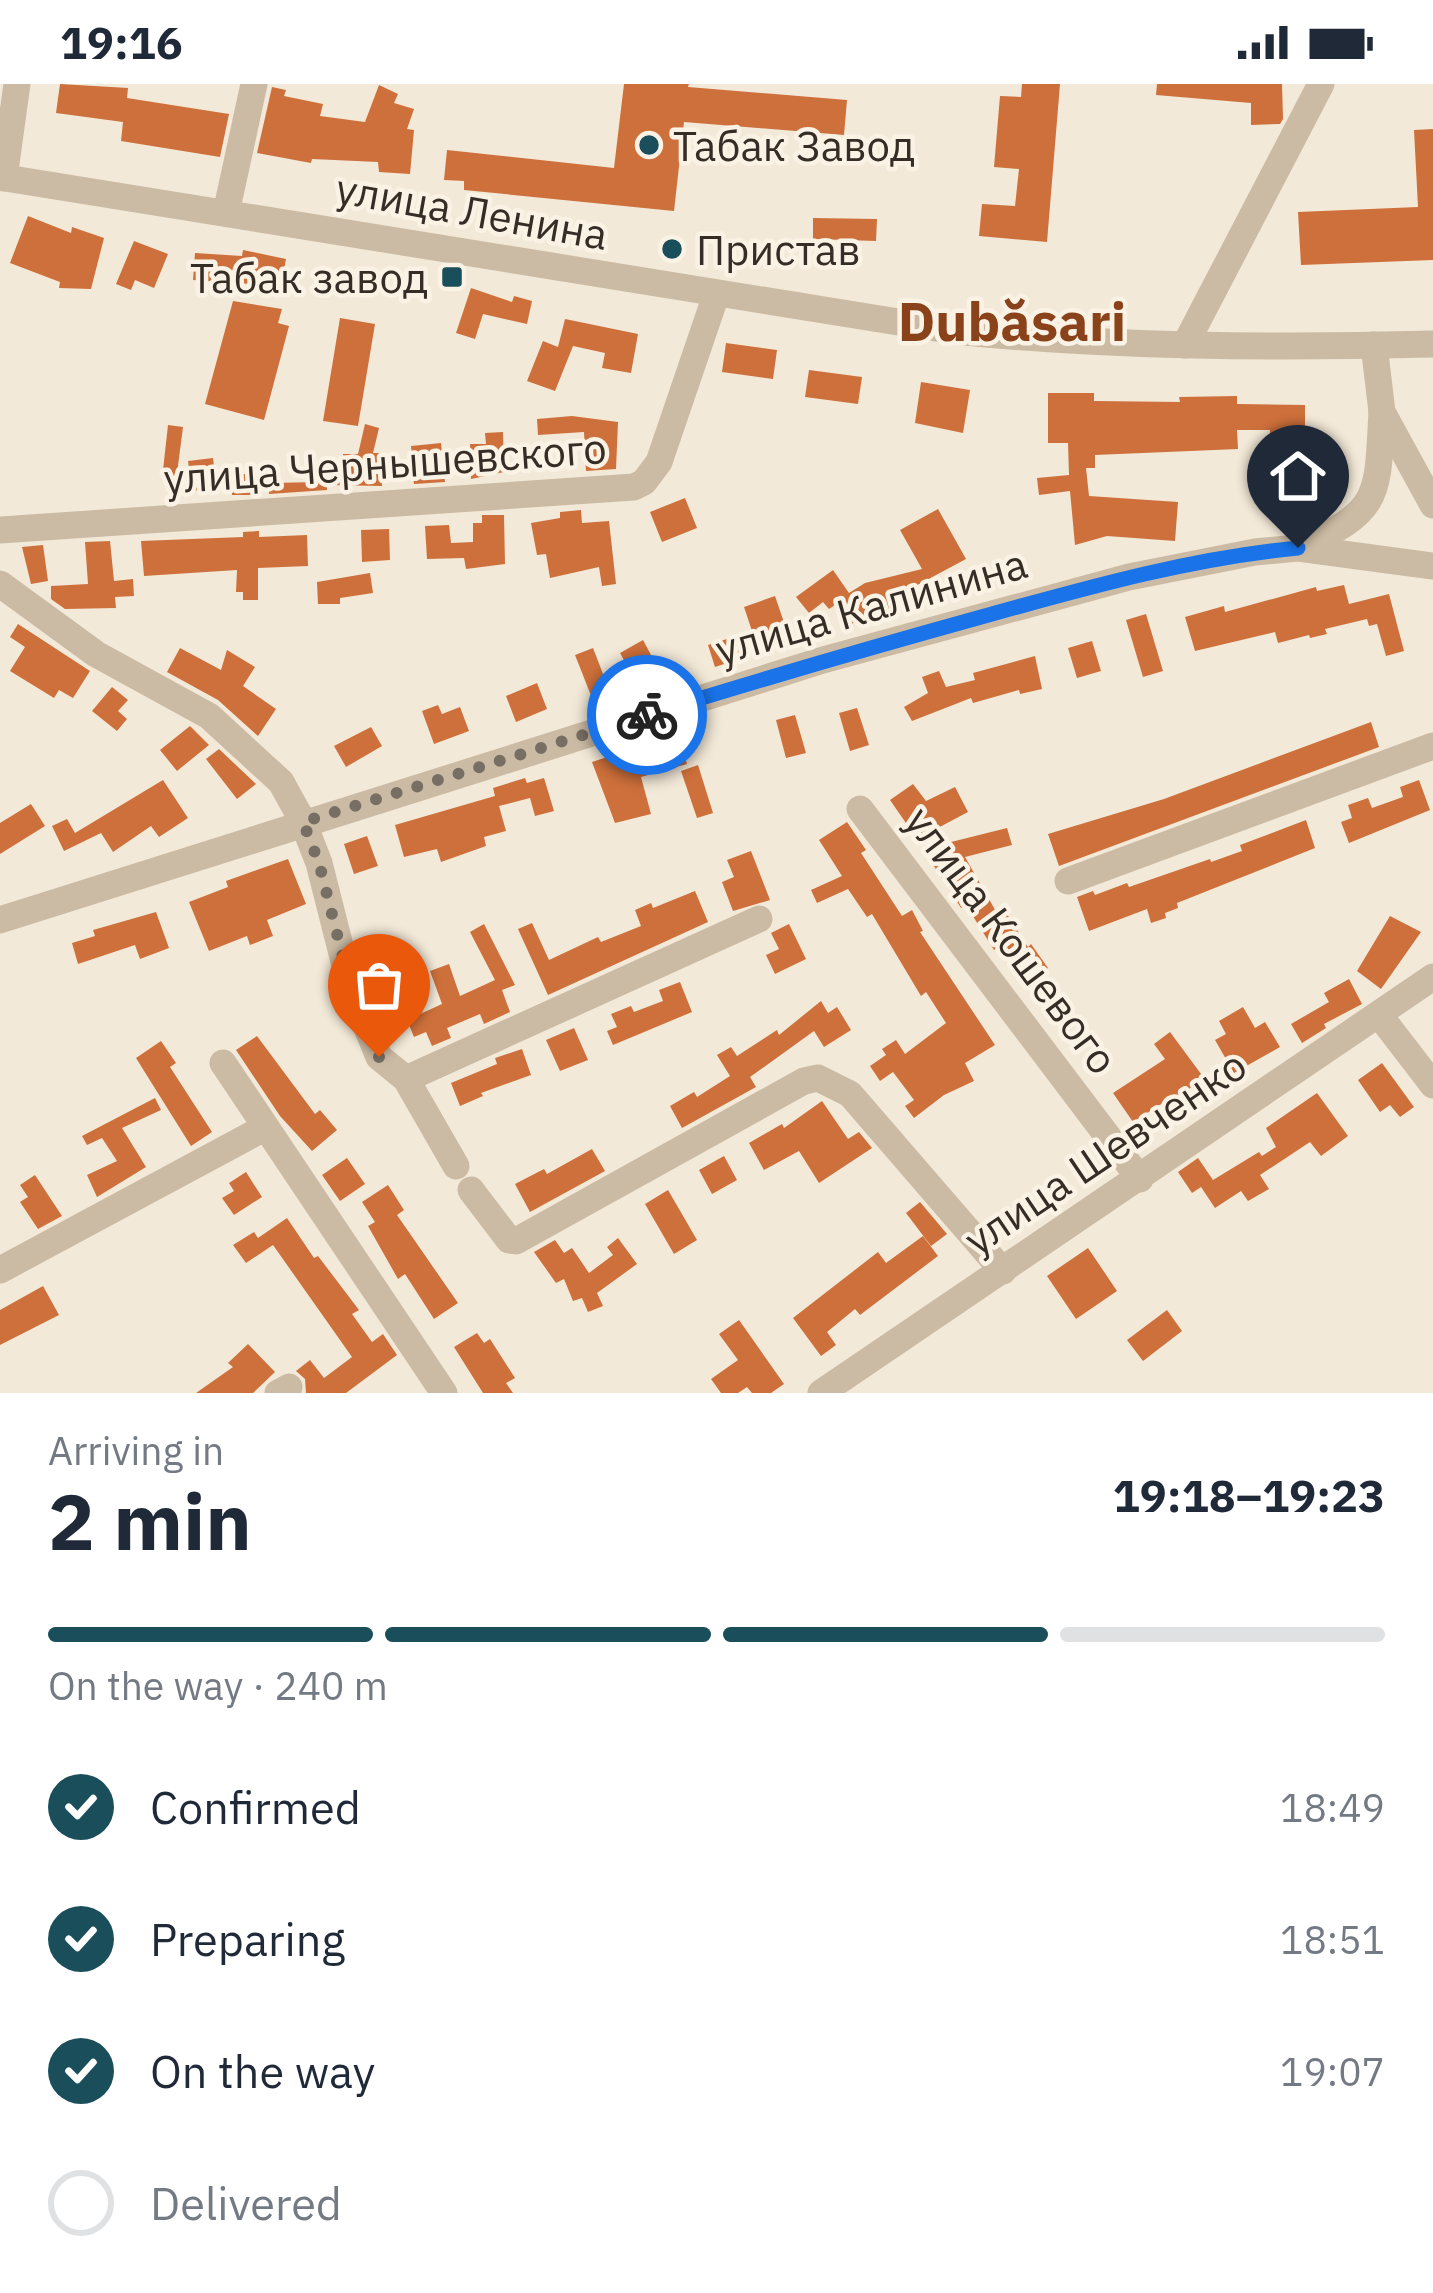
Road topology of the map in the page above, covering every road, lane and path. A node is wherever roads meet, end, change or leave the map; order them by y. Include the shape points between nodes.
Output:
1 (16, 84) edge
2 (254, 84) edge
3 (1322, 84) edge
4 (2, 177) edge
5 (226, 213) junction
6 (716, 295) junction
7 (1433, 344) edge
8 (1185, 345) junction
9 (1374, 345) junction
10 (1382, 412) junction
11 (1433, 505) edge
12 (0, 530) edge
13 (1298, 548) junction
14 (1433, 566) edge
15 (0, 584) edge
16 (1433, 746) edge
17 (860, 809) dead end
18 (303, 822) junction
19 (1068, 881) dead end
20 (0, 920) edge
21 (759, 920) dead end
22 (1433, 977) edge
23 (1380, 1016) junction
24 (223, 1064) dead end
25 (406, 1079) junction
26 (1433, 1085) edge
27 (264, 1128) junction
28 (456, 1166) dead end
29 (1141, 1179) junction
30 (471, 1190) dead end
31 (0, 1270) edge
32 (1003, 1271) junction
33 (443, 1393) edge
34 (821, 1393) edge

1 - 4 street
2 - 5 street
3 - 8 street
4 - 5 street, улица Ленина
5 - 6 street, улица Ленина
6 - 8 street, улица Ленина via 954,331
6 - 12 street, улица Чернышевского via 659,462 634,487
7 - 9 street, улица Ленина
8 - 9 street, улица Ленина
9 - 10 street
10 - 11 street
10 - 13 street via 1378,484 1363,513
13 - 14 street, улица Калинина
13 - 18 street, улица Калинина via 1129,577 845,654
15 - 18 street via 96,654 224,728 281,782
16 - 19 street
17 - 29 street, улица Кошевого
18 - 20 street, улица Калинина
18 - 25 street via 351,989 379,1057
21 - 25 street
22 - 23 street, улица Шевченко
23 - 26 street
23 - 29 street, улица Шевченко
24 - 27 street
25 - 28 street
27 - 31 street
27 - 33 street
29 - 32 street, улица Шевченко
30 - 32 street via 508,1240 526,1237 818,1078 850,1094
32 - 34 street, улица Шевченко

